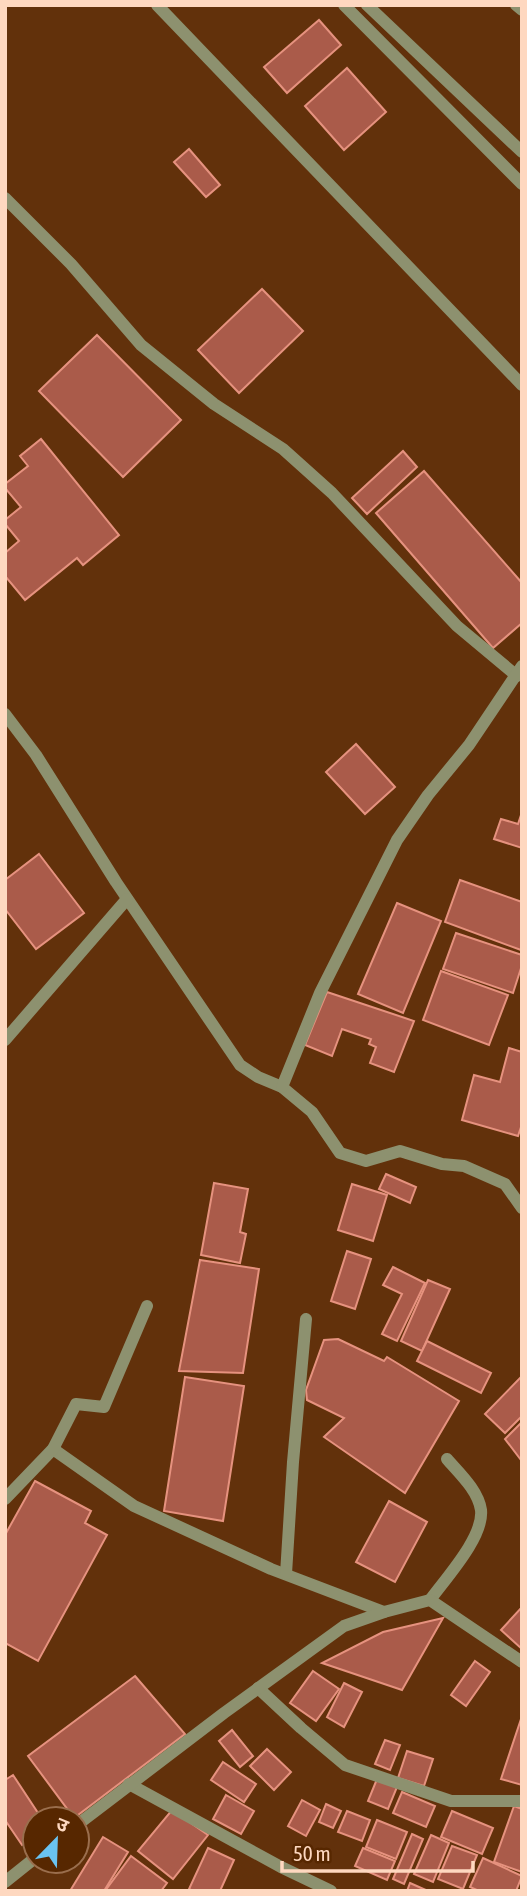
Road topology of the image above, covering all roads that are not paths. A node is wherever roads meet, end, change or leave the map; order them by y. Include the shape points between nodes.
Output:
1 (157, 5) edge
2 (344, 5) edge
3 (367, 5) edge
4 (516, 5) edge
5 (522, 10) edge
6 (522, 152) edge
7 (522, 184) edge
8 (5, 198) edge
9 (522, 386) edge
10 (519, 671) edge
11 (5, 714) edge
12 (127, 899) junction
13 (5, 1040) edge
14 (282, 1087) junction
15 (522, 1208) edge
16 (146, 1306) dead end
17 (306, 1319) dead end
18 (53, 1449) junction
19 (447, 1459) dead end
20 (5, 1499) edge
21 (286, 1574) junction
22 (430, 1600) junction
23 (384, 1612) junction
24 (522, 1662) edge
25 (258, 1688) junction
26 (128, 1784) junction
27 (522, 1801) edge
28 (91, 1814) edge
29 (21, 1869) edge
30 (5, 1882) edge
31 (331, 1891) edge

1 - 9 street
2 - 7 street
3 - 6 street
4 - 5 street
8 - 10 street via 71,264 141,345 214,404 283,449 332,493 457,626
10 - 14 street via 397,840 320,993
11 - 12 street
12 - 13 street
12 - 14 street via 240,1065
14 - 15 street via 312,1112 341,1153 366,1161 400,1151 464,1166 506,1184
16 - 18 street via 104,1407 76,1404
17 - 21 street
18 - 20 street
18 - 21 street via 134,1506
19 - 22 street via 469,1484 481,1509 477,1534
21 - 23 street
22 - 23 street
22 - 24 street
23 - 25 street via 344,1626
25 - 26 street
25 - 27 street via 345,1765 451,1801
26 - 28 street
26 - 31 street
29 - 30 street

